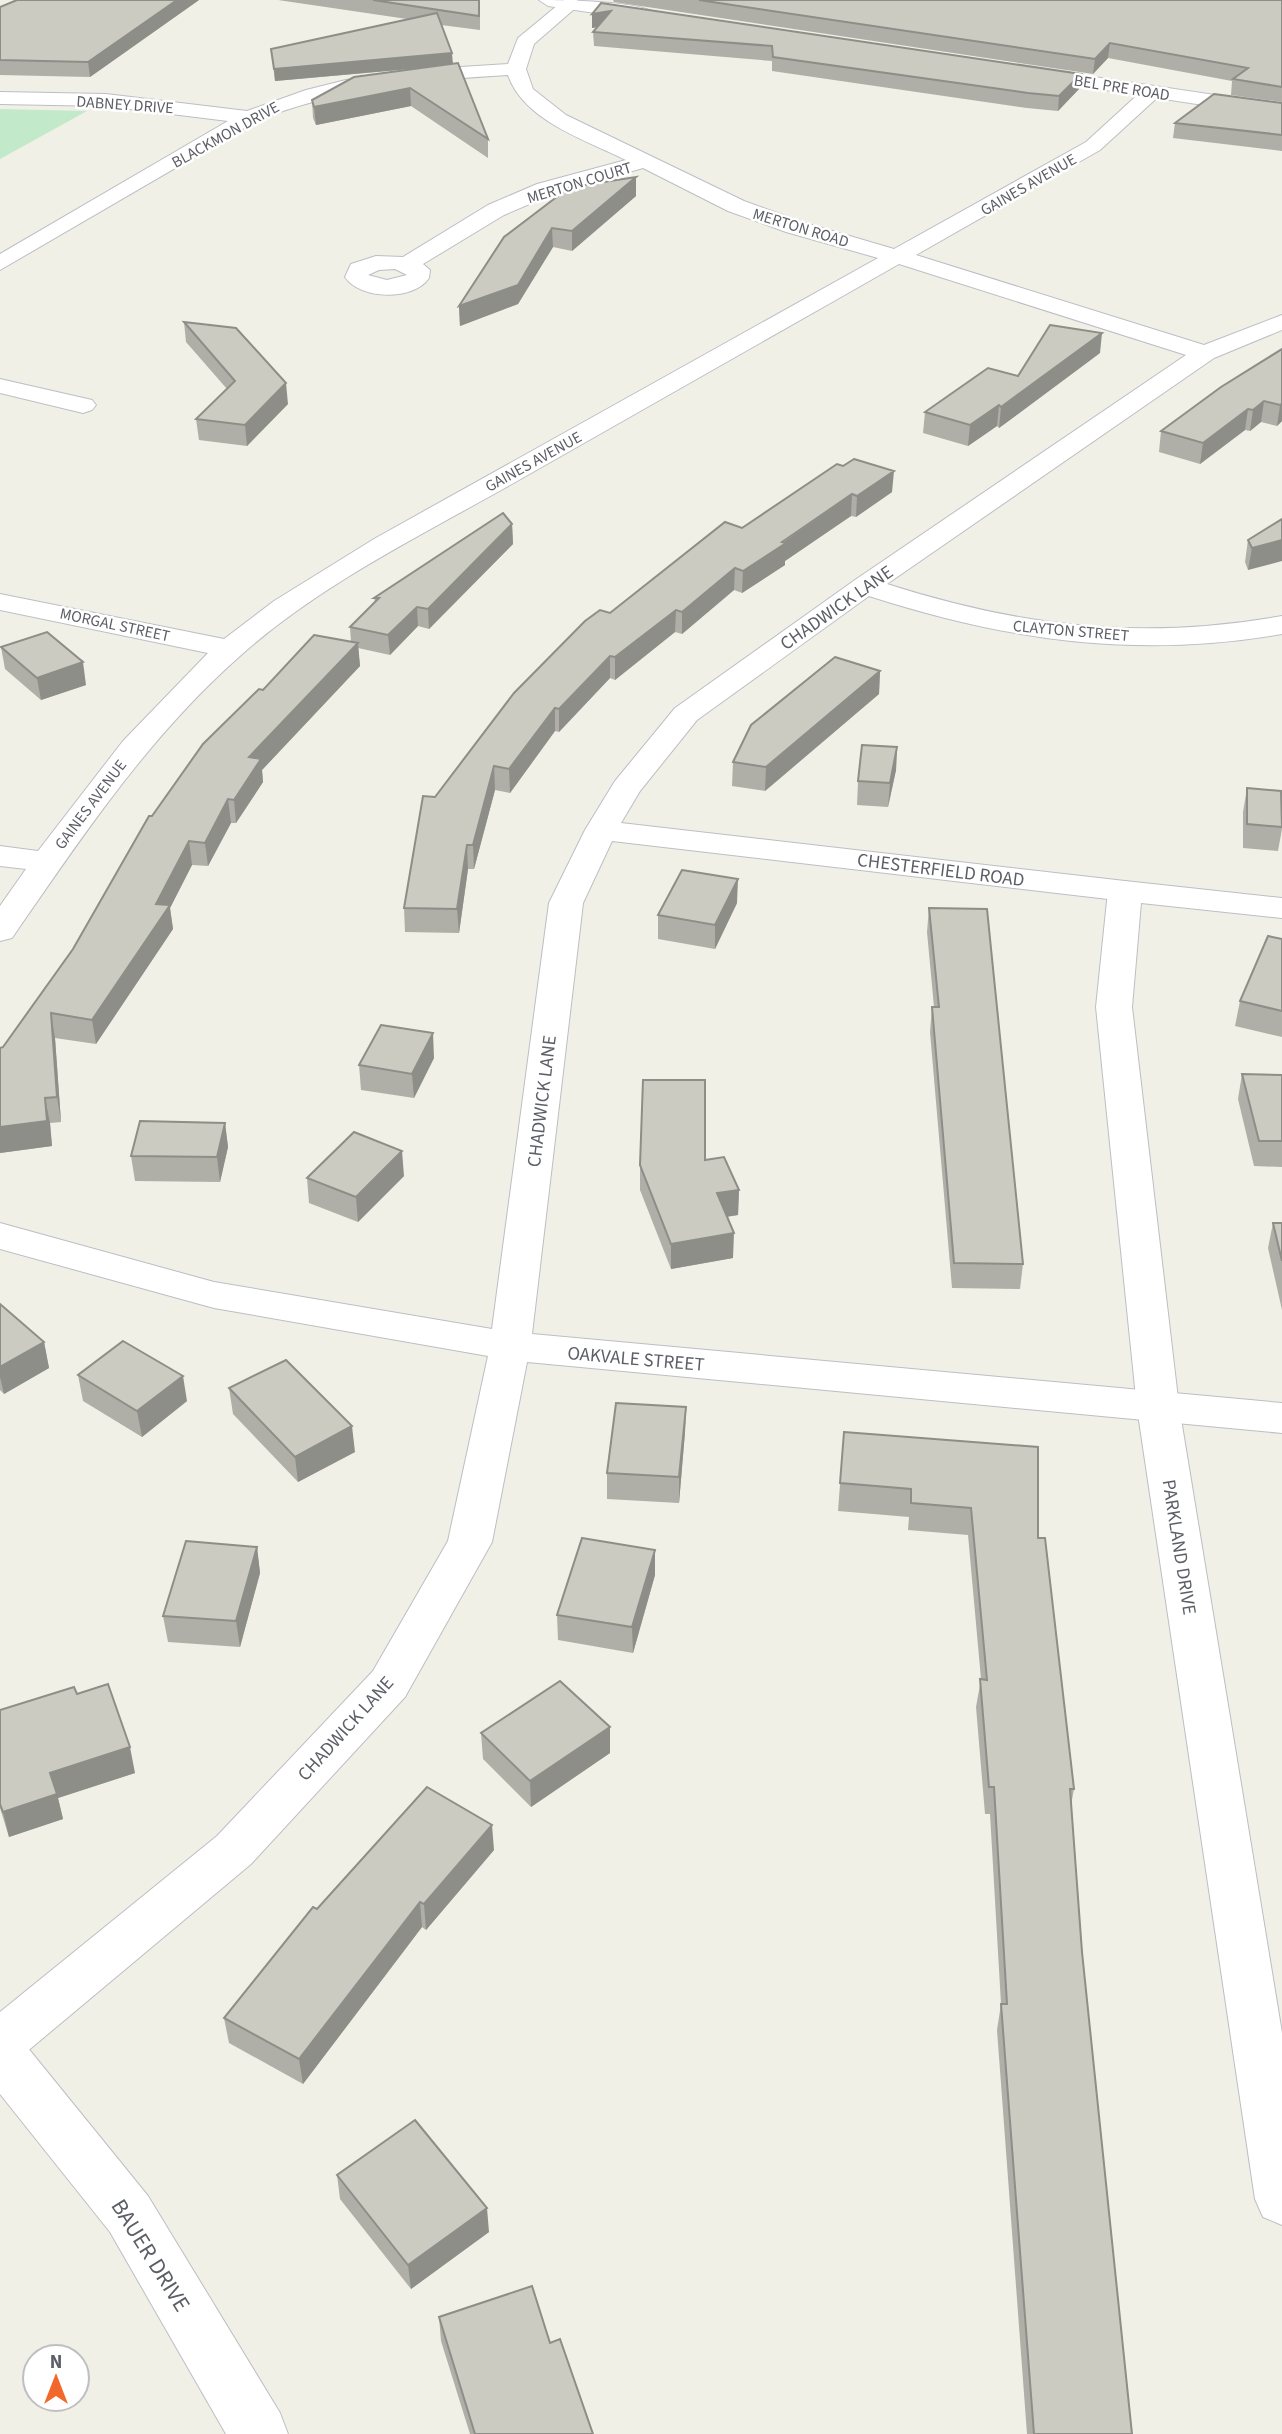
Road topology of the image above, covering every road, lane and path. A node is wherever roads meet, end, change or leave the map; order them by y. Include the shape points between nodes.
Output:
1 (548, 0) edge
2 (571, 4) junction
3 (668, 18) edge
4 (516, 69) junction
5 (1014, 71) edge
6 (1152, 92) junction
7 (0, 98) edge
8 (1282, 111) edge
9 (249, 117) junction
10 (643, 162) junction
11 (899, 257) junction
12 (0, 263) edge
13 (407, 264) dead end
14 (1282, 322) edge
15 (1205, 354) junction
16 (0, 386) edge
17 (83, 405) dead end
18 (865, 586) junction
19 (0, 601) edge
20 (1282, 625) edge
21 (229, 649) junction
22 (601, 830) junction
23 (0, 856) edge
24 (46, 862) junction
25 (1125, 891) junction
26 (1282, 908) edge
27 (0, 931) edge
28 (0, 1236) edge
29 (510, 1346) junction
30 (1158, 1407) junction
31 (1282, 1418) edge
32 (1268, 2020) edge
33 (0, 2043) edge
34 (0, 2054) edge
35 (1282, 2199) edge
36 (259, 2434) edge

1 - 2 street
2 - 3 street
2 - 4 street via 525,42
4 - 9 street, BLACKMON DRIVE via 356,82 288,100
4 - 10 street, MERTON ROAD via 524,92 538,105
5 - 6 street, BEL PRE ROAD
6 - 8 street, BEL PRE ROAD
6 - 11 street, GAINES AVENUE via 1093,146
7 - 9 street, DABNEY DRIVE via 106,100
9 - 12 street, BLACKMON DRIVE
10 - 11 street, MERTON ROAD via 736,206
10 - 13 street, MERTON COURT via 545,189 496,210
11 - 15 street, MERTON ROAD
11 - 21 street, GAINES AVENUE via 384,545 297,599
14 - 15 street, CHADWICK LANE
15 - 18 street, CHADWICK LANE
16 - 17 street
18 - 20 street, CLAYTON STREET via 1007,625 1117,636 1219,634
18 - 22 street, CHADWICK LANE via 686,714 626,788
19 - 21 street, MORGAL STREET
21 - 24 street, GAINES AVENUE via 122,759
22 - 25 street, CHESTERFIELD ROAD
22 - 29 street, CHADWICK LANE via 566,903
23 - 24 street
24 - 27 street, GAINES AVENUE
25 - 26 street, CHESTERFIELD ROAD
25 - 30 street, PARKLAND DRIVE via 1114,1007
28 - 29 street, OAKVALE STREET via 214,1295
29 - 30 street, OAKVALE STREET
29 - 33 street, CHADWICK LANE via 470,1542 389,1684 234,1850
30 - 31 street, OAKVALE STREET
30 - 32 street, PARKLAND DRIVE
32 - 35 street, PARKLAND DRIVE
34 - 36 street, BAUER DRIVE via 130,2214

